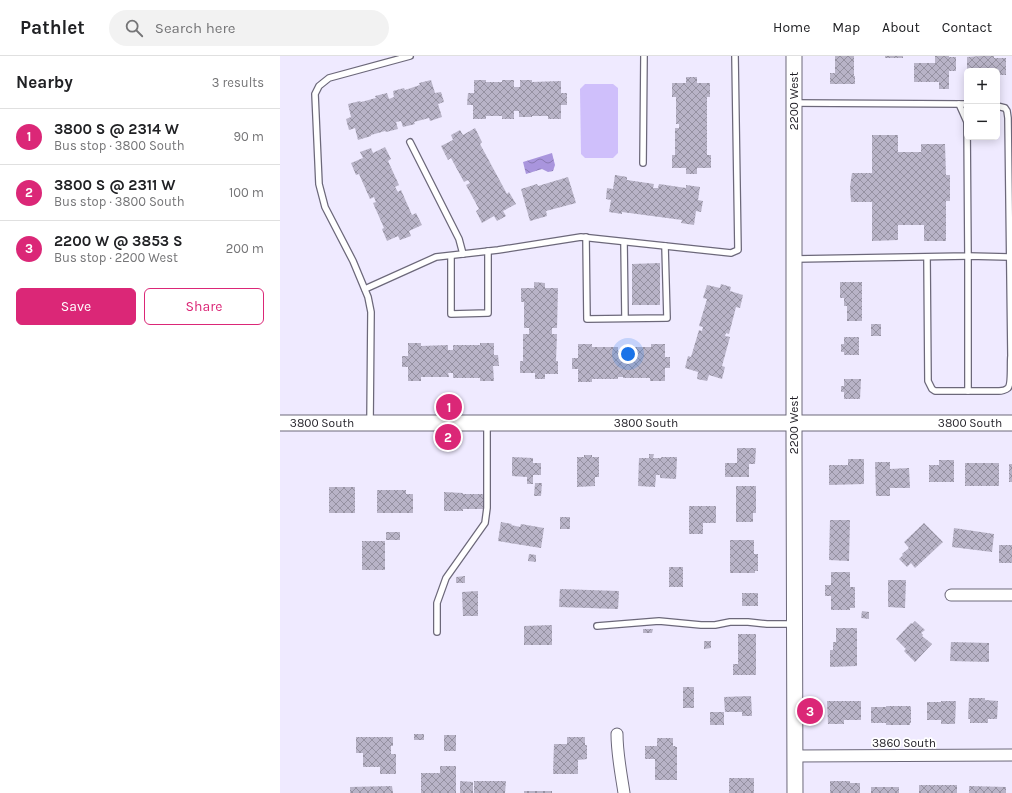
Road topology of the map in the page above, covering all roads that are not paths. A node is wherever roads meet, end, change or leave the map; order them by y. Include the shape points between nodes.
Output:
1 (410, 56) edge
2 (644, 56) edge
3 (735, 56) edge
4 (794, 56) edge
5 (794, 103) junction
6 (959, 104) junction
7 (964, 104) edge
8 (1000, 107) edge
9 (410, 142) dead end
10 (643, 163) dead end
11 (586, 237) junction
12 (624, 242) junction
13 (665, 246) junction
14 (488, 251) junction
15 (463, 254) junction
16 (451, 256) junction
17 (968, 256) junction
18 (927, 257) junction
19 (1009, 257) junction
20 (794, 259) junction
21 (365, 289) junction
22 (625, 318) junction
23 (968, 391) junction
24 (280, 423) edge
25 (370, 423) junction
26 (488, 423) junction
27 (794, 423) junction
28 (1012, 423) edge
29 (1012, 594) edge
30 (951, 595) dead end
31 (794, 624) junction
32 (597, 626) dead end
33 (437, 632) dead end
34 (617, 734) dead end
35 (1012, 755) edge
36 (795, 756) junction
37 (624, 793) edge
38 (795, 793) edge

1 - 21 lane via 329,78 319,86 315,94 319,184 325,207
2 - 10 lane
3 - 13 lane via 738,250 731,253
4 - 5 street, 2200 West
5 - 6 lane
5 - 20 street, 2200 West
6 - 7 lane
6 - 17 lane via 967,122
8 - 19 lane via 1005,108 1008,118
9 - 15 lane via 459,239
11 - 12 lane
11 - 14 lane
11 - 22 lane via 587,319
12 - 13 lane
12 - 22 lane
13 - 22 lane via 667,318
14 - 15 lane
14 - 16 lane via 488,313 451,314
15 - 16 lane
16 - 21 lane via 436,258
17 - 18 lane
17 - 19 lane
17 - 23 lane
18 - 20 lane
18 - 23 lane via 928,380 935,391
19 - 23 lane via 1009,388 999,391
20 - 27 street, 2200 West
21 - 25 lane via 371,312
24 - 25 street, 3800 South
25 - 26 street, 3800 South
26 - 27 street, 3800 South
26 - 33 lane via 485,523 446,578 437,603
27 - 28 street, 3800 South
27 - 31 street, 2200 West
29 - 30 street
31 - 32 lane via 730,622 700,625 659,622
31 - 36 street, 2200 West
34 - 37 street
35 - 36 street, 3860 South
36 - 38 street, 2200 West

